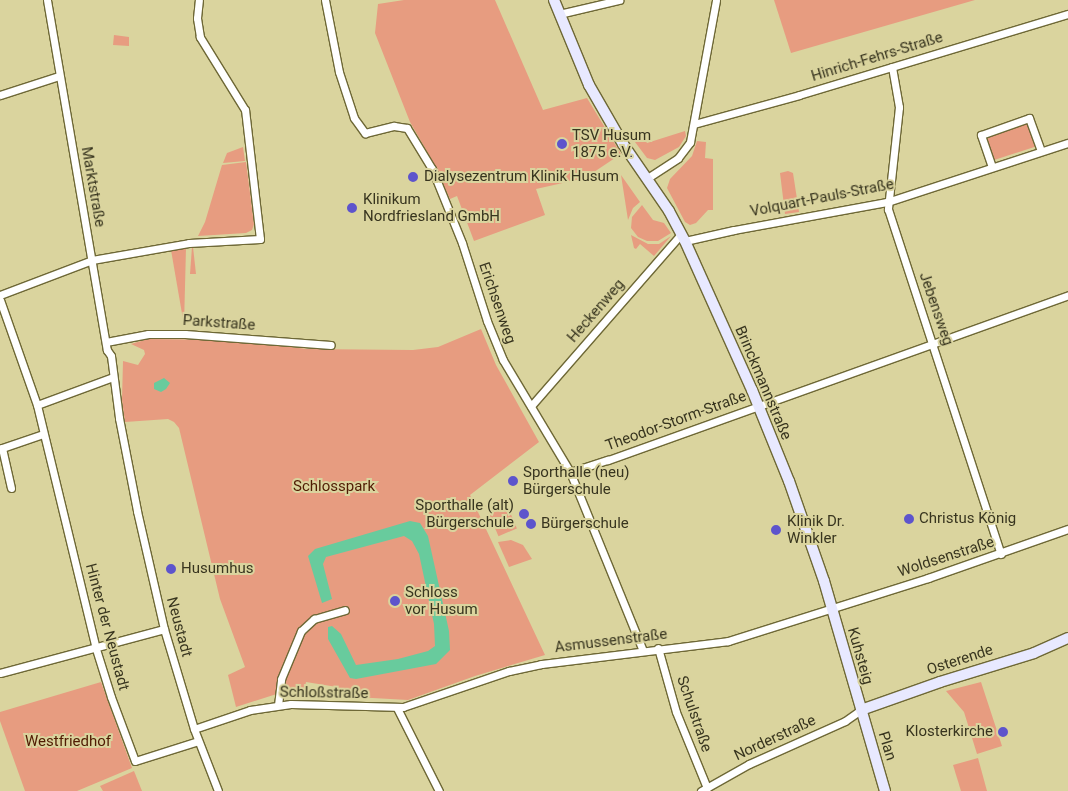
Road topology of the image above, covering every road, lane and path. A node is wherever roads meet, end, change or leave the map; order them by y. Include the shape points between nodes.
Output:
1 (47, 0) edge
2 (199, 0) edge
3 (325, 0) edge
4 (554, 0) edge
5 (619, 0) edge
6 (716, 0) edge
7 (559, 14) junction
8 (1068, 14) edge
9 (892, 67) junction
10 (59, 76) junction
11 (0, 95) edge
12 (694, 124) junction
13 (1068, 143) edge
14 (1041, 151) junction
15 (992, 167) junction
16 (646, 179) junction
17 (887, 202) junction
18 (683, 238) junction
19 (92, 260) junction
20 (0, 295) edge
21 (1068, 295) edge
22 (0, 300) edge
23 (106, 342) junction
24 (933, 343) junction
25 (331, 345) dead end
26 (113, 377) junction
27 (37, 406) junction
28 (531, 406) junction
29 (757, 406) junction
30 (43, 434) junction
31 (570, 472) junction
32 (11, 488) dead end
33 (1068, 529) edge
34 (1001, 554) junction
35 (831, 609) junction
36 (345, 610) dead end
37 (164, 629) junction
38 (1068, 638) edge
39 (658, 648) junction
40 (96, 649) junction
41 (643, 651) junction
42 (0, 673) edge
43 (278, 705) junction
44 (397, 708) junction
45 (860, 710) junction
46 (194, 729) junction
47 (198, 741) junction
48 (708, 789) edge
49 (218, 791) edge
50 (439, 791) edge
51 (885, 791) edge

1 - 10 street, Marktstraße
2 - 19 street via 200,37 245,110 260,239 189,243
3 - 28 street, Erichsenweg via 339,72 354,118 365,133 394,126 407,128 432,169 503,360
4 - 7 main road, Brinckmannstraße
5 - 7 street
6 - 12 street
7 - 16 main road, Brinckmannstraße via 588,85
8 - 9 street, Hinrich-Fehrs-Straße
9 - 12 street, Hinrich-Fehrs-Straße
9 - 17 street, Jebensweg via 899,107
10 - 11 street
10 - 19 street, Marktstraße
12 - 16 street via 690,142 683,152
13 - 14 street, Volquart-Pauls-Straße
14 - 15 street, Volquart-Pauls-Straße
14 - 15 street via 1029,118 981,135
15 - 17 street, Volquart-Pauls-Straße
16 - 18 main road, Brinckmannstraße
17 - 18 street, Volquart-Pauls-Straße
17 - 24 street, Jebensweg
18 - 28 street, Heckenweg
18 - 29 main road, Brinckmannstraße
19 - 20 street
19 - 23 street, Marktstraße
21 - 24 street, Theodor-Storm-Straße
22 - 27 street, Hinter der Neustadt
23 - 25 street, Parkstraße via 148,334 185,334
23 - 26 street, Marktstraße
24 - 29 street, Theodor-Storm-Straße
24 - 34 street, Jebensweg
26 - 27 street
26 - 37 street, Neustadt via 124,445
27 - 30 street, Hinter der Neustadt
28 - 31 street, Erichsenweg
29 - 31 street, Theodor-Storm-Straße
29 - 35 main road, Brinckmannstraße via 793,490
30 - 32 street via 2,448
30 - 40 street, Hinter der Neustadt
31 - 41 street, Erichsenweg
33 - 34 street, Woldsenstraße
34 - 35 street, Woldsenstraße
35 - 39 street, Asmussenstraße via 728,641
35 - 45 main road, Kuhsteig
36 - 43 street via 314,618 301,631 281,679
37 - 40 street
37 - 46 street, Neustadt
38 - 45 main road, Osterende via 1034,653
39 - 41 street, Asmussenstraße
39 - 48 street, Schulstraße via 676,712
40 - 42 street
40 - 47 street, Hinter der Neustadt via 135,761
41 - 44 street, Asmussenstraße via 517,669
43 - 44 street, Schloßstraße
43 - 46 street, Schloßstraße via 250,710
44 - 50 street
45 - 48 street, Norderstraße via 845,721 766,755
45 - 51 main road, Plan
46 - 47 street, Neustadt
47 - 49 street, Neustadt

